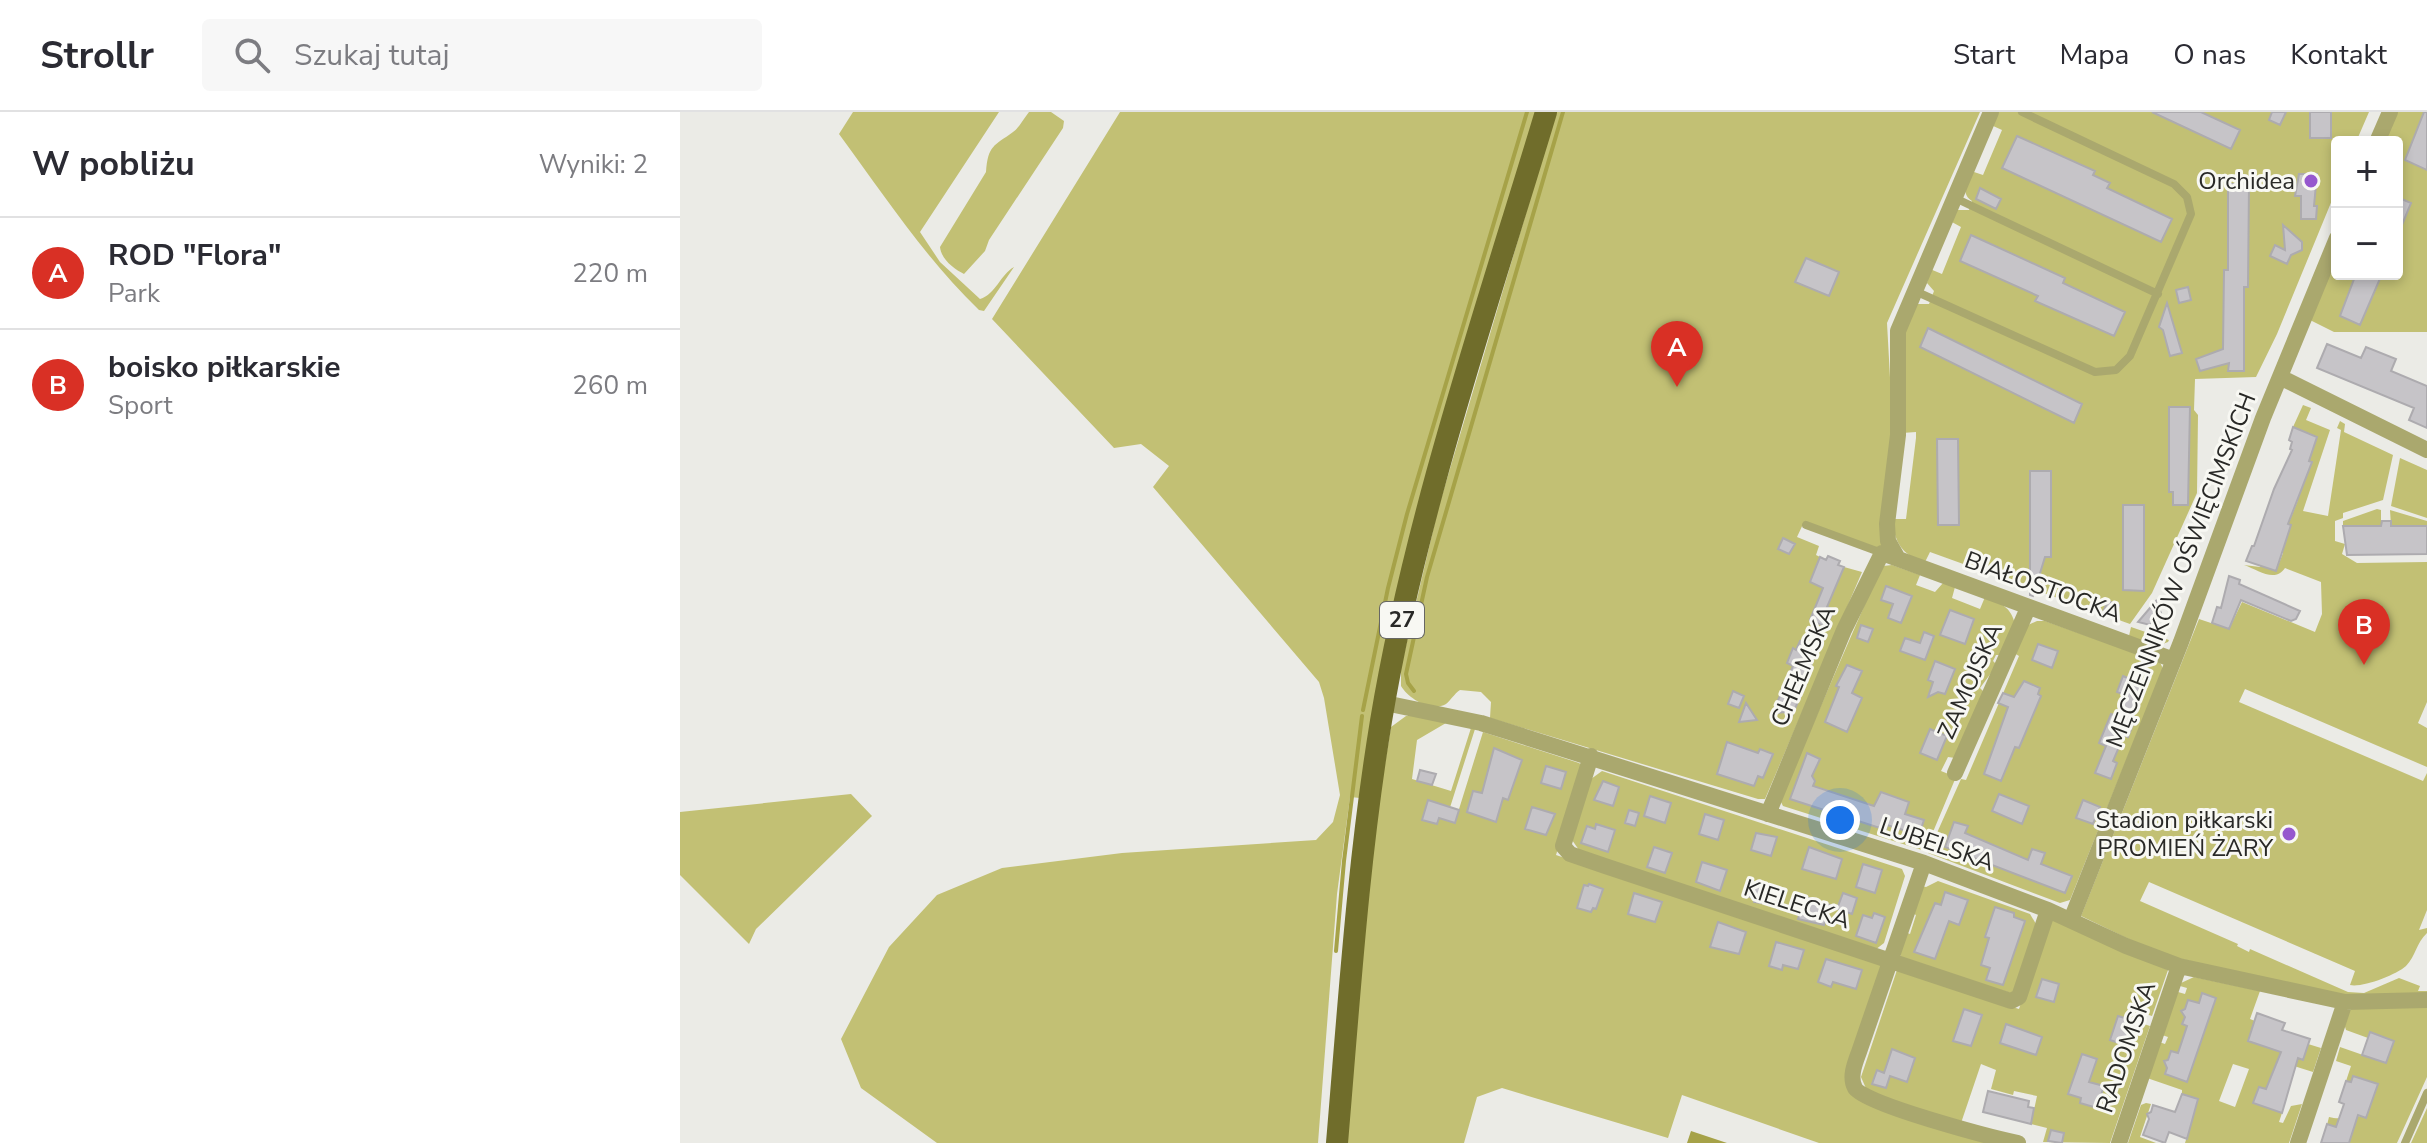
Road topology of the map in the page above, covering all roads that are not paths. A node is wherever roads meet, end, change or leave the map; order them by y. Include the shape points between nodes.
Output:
1 (1546, 112) edge
2 (1991, 112) edge
3 (2022, 112) edge
4 (2390, 112) edge
5 (2380, 136) edge
6 (1955, 198) junction
7 (2331, 253) edge
8 (1915, 291) junction
9 (2158, 294) junction
10 (2280, 377) junction
11 (2427, 450) edge
12 (1806, 525) dead end
13 (1889, 555) junction
14 (2028, 608) junction
15 (2174, 660) junction
16 (1385, 703) junction
17 (1591, 756) junction
18 (1955, 773) dead end
19 (1768, 814) junction
20 (1924, 863) junction
21 (2048, 910) junction
22 (2071, 920) junction
23 (1890, 961) junction
24 (2179, 966) junction
25 (2427, 1000) edge
26 (2345, 1002) junction
27 (2427, 1093) edge
28 (1337, 1143) edge
29 (2018, 1143) edge
30 (2119, 1143) edge
31 (2298, 1143) edge
32 (2405, 1143) edge

1 - 16 main road, 27 via 1437,478
2 - 6 street
3 - 9 lane via 2182,190 2191,214
4 - 5 street
6 - 8 street
6 - 9 lane
7 - 10 street, MĘCZENNIKÓW OŚWIĘCIMSKICH
8 - 9 lane via 2099,373 2125,363
8 - 13 street via 1898,331 1898,435 1887,524
10 - 11 street
10 - 15 street, MĘCZENNIKÓW OŚWIĘCIMSKICH
12 - 13 lane
13 - 14 street, BIAŁOSTOCKA
13 - 19 street, CHEŁMSKA via 1844,630
14 - 15 street, BIAŁOSTOCKA
14 - 18 street, ZAMOJSKA
15 - 22 street, MĘCZENNIKÓW OŚWIĘCIMSKICH
16 - 17 street, LUBELSKA via 1481,723
16 - 28 main road, 27 via 1365,836
17 - 19 street, LUBELSKA
17 - 23 street, KIELECKA via 1563,846 1567,852
19 - 20 street, LUBELSKA
20 - 21 street, LUBELSKA
20 - 23 street
21 - 22 street, LUBELSKA
21 - 23 street, KIELECKA via 2015,1001
22 - 24 street, LUBELSKA
23 - 29 street via 1853,1086 1860,1095 1909,1112
24 - 26 street, LUBELSKA
24 - 30 street, RADOMSKA
25 - 26 street, LUBELSKA
26 - 31 street
27 - 32 lane

